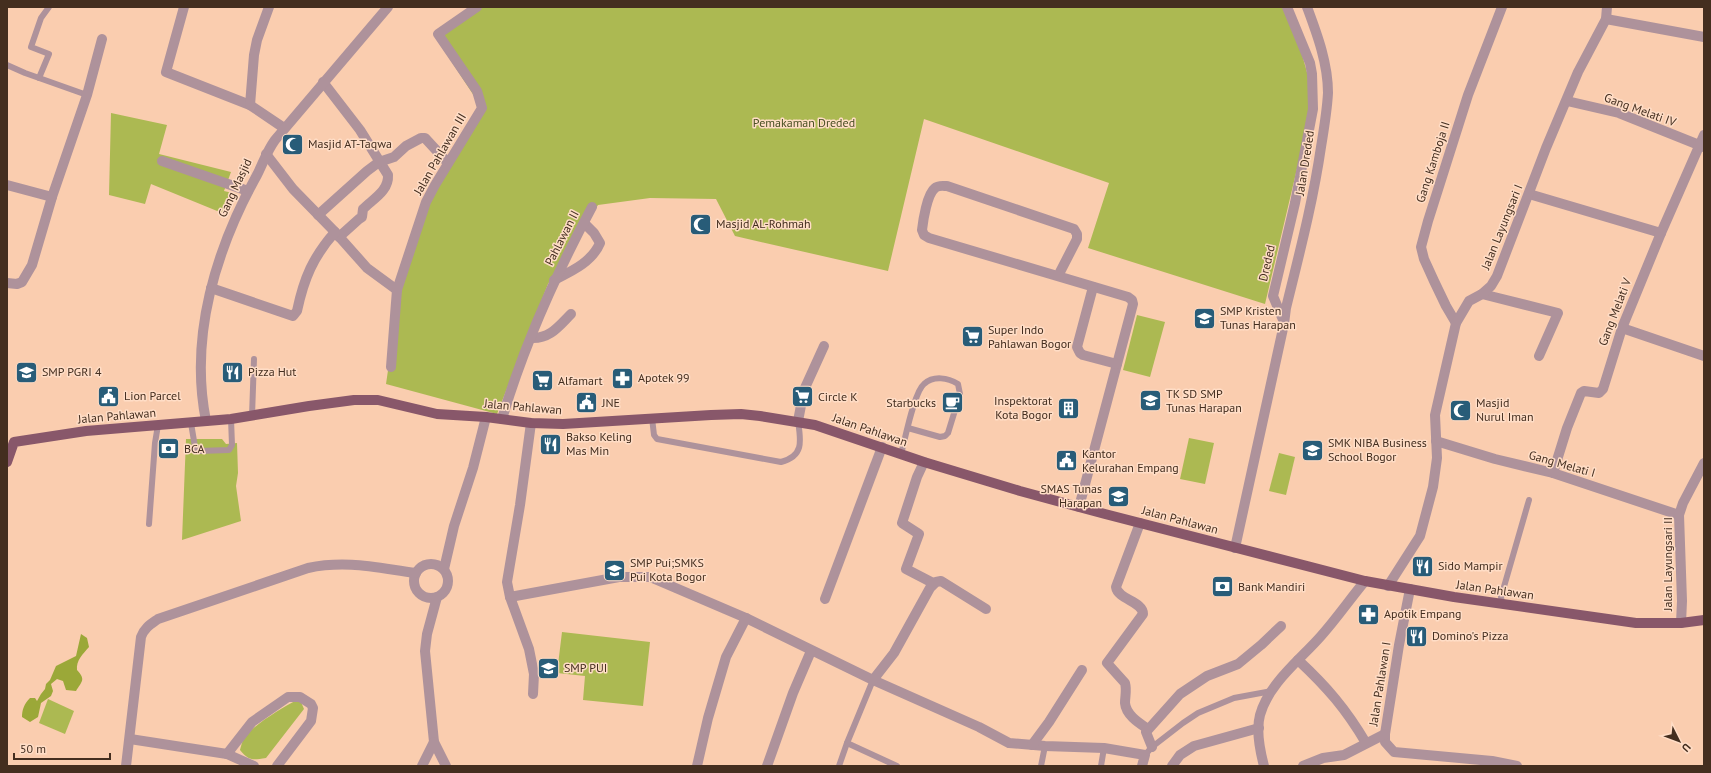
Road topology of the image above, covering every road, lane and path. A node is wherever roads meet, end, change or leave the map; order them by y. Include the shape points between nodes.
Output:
1 (49, 7) edge
2 (184, 7) edge
3 (269, 7) edge
4 (388, 7) edge
5 (477, 7) edge
6 (1287, 7) edge
7 (1307, 7) edge
8 (1502, 7) edge
9 (1607, 7) edge
10 (1606, 19) junction
11 (1704, 37) edge
12 (102, 39) dead end
13 (7, 65) edge
14 (39, 78) junction
15 (323, 82) junction
16 (87, 95) junction
17 (1567, 100) junction
18 (250, 105) junction
19 (284, 128) junction
20 (1704, 135) edge
21 (1702, 146) edge
22 (266, 154) junction
23 (162, 161) dead end
24 (379, 162) junction
25 (448, 163) junction
26 (7, 185) edge
27 (248, 191) junction
28 (1529, 194) junction
29 (52, 197) junction
30 (592, 207) dead end
31 (318, 216) junction
32 (584, 223) junction
33 (1288, 231) junction
34 (1661, 233) junction
35 (337, 234) junction
36 (1304, 235) junction
37 (1058, 276) junction
38 (554, 280) junction
39 (7, 283) edge
40 (1094, 287) junction
41 (211, 288) junction
42 (397, 290) junction
43 (1482, 294) junction
44 (571, 314) dead end
45 (1456, 323) junction
46 (1284, 324) junction
47 (1622, 328) junction
48 (531, 338) junction
49 (824, 346) dead end
50 (1539, 356) dead end
51 (1704, 356) edge
52 (254, 359) dead end
53 (1117, 364) junction
54 (391, 367) dead end
55 (252, 416) junction
56 (486, 417) junction
57 (652, 418) junction
58 (231, 419) junction
59 (502, 419) junction
60 (206, 421) junction
61 (798, 421) junction
62 (191, 423) junction
63 (531, 423) junction
64 (158, 425) junction
65 (908, 428) junction
66 (1436, 441) junction
67 (882, 447) junction
68 (901, 454) junction
69 (7, 462) edge
70 (924, 462) junction
71 (1704, 463) edge
72 (1554, 473) junction
73 (1529, 500) dead end
74 (1079, 507) junction
75 (1679, 515) junction
76 (1140, 523) junction
77 (149, 524) dead end
78 (1235, 548) junction
79 (444, 570) junction
80 (416, 573) junction
81 (1365, 581) junction
82 (933, 583) junction
83 (1388, 586) junction
84 (1410, 589) junction
85 (438, 597) junction
86 (510, 597) junction
87 (825, 599) dead end
88 (1502, 604) junction
89 (986, 609) dead end
90 (746, 618) junction
91 (1704, 620) edge
92 (1681, 623) junction
93 (1281, 626) dead end
94 (811, 651) junction
95 (1298, 660) junction
96 (1082, 670) dead end
97 (873, 680) junction
98 (1272, 691) junction
99 (533, 694) dead end
100 (1259, 728) junction
101 (1148, 729) junction
102 (1385, 734) junction
103 (130, 739) junction
104 (434, 742) junction
105 (847, 742) junction
106 (1366, 743) junction
107 (1032, 745) junction
108 (1045, 746) junction
109 (1104, 748) junction
110 (1149, 751) junction
111 (228, 754) junction
112 (1491, 764) edge
113 (126, 766) edge
114 (254, 766) edge
115 (277, 766) edge
116 (422, 766) edge
117 (446, 766) edge
118 (697, 766) edge
119 (767, 766) edge
120 (839, 766) edge
121 (897, 766) edge
122 (1040, 766) edge
123 (1101, 766) edge
124 (1142, 766) edge
125 (1172, 766) edge
126 (1264, 766) edge
127 (1304, 766) edge
128 (1517, 766) edge

1 - 14 lane via 41,18 31,47 49,54
2 - 18 street via 166,72
3 - 18 street via 254,55
4 - 15 street, Gang Masjid
5 - 25 street, Jalan Pahlawan III via 438,34 477,90 482,108
6 - 33 street, Dreded via 1310,63 1313,110
7 - 36 street, Jalan Dreded via 1324,62 1328,92 1314,192
8 - 45 street, Gang Kamboja II via 1468,95 1421,247 1434,281
9 - 10 street, Jalan Layungsari I
10 - 11 street
10 - 17 street, Jalan Layungsari I via 1578,72
12 - 16 street
13 - 14 lane
14 - 16 lane
15 - 19 street, Gang Masjid
15 - 24 street via 360,130
16 - 29 street
17 - 21 street, Gang Melati IV via 1619,113
17 - 28 street, Jalan Layungsari I
18 - 19 street
19 - 22 street, Gang Masjid
20 - 21 street, Gang Melati V
21 - 34 street, Gang Melati V
22 - 27 street, Gang Masjid
22 - 31 street
23 - 27 street
24 - 25 street via 394,157 406,146 425,138
24 - 31 street
24 - 35 street via 388,175 385,188 363,209 359,219
25 - 42 street, Jalan Pahlawan III via 426,202
26 - 29 street
27 - 41 street, Gang Masjid via 226,239
28 - 34 street
28 - 43 street, Jalan Layungsari I via 1497,276
29 - 39 street via 26,278 20,284
30 - 32 street, Pahlawan II
31 - 35 street
32 - 38 street, Pahlawan II
32 - 38 street via 600,244 598,249 590,259
33 - 36 street
33 - 46 street, Dreded via 1273,296
34 - 47 street, Gang Melati V
35 - 41 street via 322,247 308,270 293,316
35 - 42 street via 367,268
36 - 46 street, Jalan Dreded
37 - 37 street via 923,234 922,228 932,191 937,186 947,186 1074,229 1077,239
37 - 40 street
38 - 48 street, Pahlawan II
40 - 53 street via 1130,298 1133,302
40 - 53 street via 1077,347 1083,355
41 - 60 street, Gang Masjid via 202,343 202,391
42 - 54 street, Jalan Pahlawan III
43 - 45 street, Jalan Layungsari I via 1469,301
43 - 50 street via 1558,313
44 - 48 street via 553,332 540,338
45 - 66 street, Jalan Layungsari I via 1435,415
46 - 78 street
47 - 51 street
47 - 72 street, Gang Melati V via 1602,391 1580,393
48 - 59 street, Pahlawan II
49 - 61 street via 804,390
52 - 55 lane
53 - 74 street
55 - 56 main road, Jalan Pahlawan via 354,400 378,400 437,414
55 - 58 main road, Jalan Pahlawan
56 - 59 main road, Jalan Pahlawan
56 - 79 street via 454,526
57 - 61 main road, Jalan Pahlawan via 741,414
57 - 61 lane via 657,439 781,462 790,460 802,442
57 - 63 main road, Jalan Pahlawan via 563,424
58 - 60 main road, Jalan Pahlawan
58 - 62 lane via 232,445 229,450 199,451 195,447
59 - 63 main road, Jalan Pahlawan
60 - 62 main road, Jalan Pahlawan
61 - 67 main road, Jalan Pahlawan
62 - 64 main road, Jalan Pahlawan
63 - 86 street via 507,582
64 - 69 main road, Jalan Pahlawan via 86,431 14,442
64 - 77 lane via 154,443
65 - 65 lane via 915,401 923,384 933,378 949,379 958,384 960,394 945,436 940,437
65 - 68 lane
66 - 72 street, Gang Melati I
66 - 83 street, Jalan Layungsari I via 1435,474 1420,536
67 - 68 main road, Jalan Pahlawan
67 - 87 street
68 - 70 main road, Jalan Pahlawan
70 - 74 main road, Jalan Pahlawan
70 - 82 street via 902,523 919,534 906,569
71 - 75 street, Jalan Layungsari II
72 - 75 street, Gang Melati I
73 - 88 lane via 1501,597
74 - 76 main road, Jalan Pahlawan
75 - 92 street, Jalan Layungsari II
76 - 78 main road, Jalan Pahlawan
76 - 101 street via 1116,587 1118,592 1141,608 1143,614 1107,663 1125,683 1125,702 1132,717
78 - 81 main road, Jalan Pahlawan
79 - 80 street via 439,565 432,564 420,568
79 - 85 street via 449,582
80 - 85 street via 414,579 417,590 426,597
80 - 103 street via 348,564 328,564 308,568 158,619 141,637
81 - 83 main road, Jalan Pahlawan
81 - 95 street via 1322,635
82 - 89 street via 940,581
82 - 97 street via 894,652
83 - 84 main road, Jalan Pahlawan
84 - 88 main road, Jalan Pahlawan
84 - 102 street, Jalan Pahlawan I
85 - 104 street via 427,634 425,651
86 - 90 street via 619,577 650,577
86 - 99 street via 529,649 534,674
88 - 92 main road, Jalan Pahlawan via 1636,623
90 - 94 street
90 - 118 street via 726,657
91 - 92 main road, Jalan Pahlawan
93 - 101 street via 1238,664 1207,676 1180,694
94 - 97 street
94 - 119 street via 792,693
95 - 98 street
95 - 106 street via 1347,711
96 - 107 street
97 - 105 lane
97 - 107 street via 979,727 1002,740
98 - 100 street via 1261,712
98 - 110 lane via 1234,698 1198,713 1183,722
100 - 125 street via 1194,746 1180,755
100 - 126 street
101 - 110 street via 1146,734
102 - 106 street
102 - 112 street, Jalan Pahlawan I via 1385,742 1394,752
103 - 111 street
103 - 113 street
104 - 116 street
104 - 117 street
105 - 120 lane
105 - 121 lane
106 - 127 street via 1344,755 1323,758
107 - 108 street
108 - 109 street
108 - 122 lane
109 - 110 street
109 - 123 lane
110 - 124 street
111 - 114 street
111 - 115 street via 252,722 288,698 300,697 314,708 312,716
112 - 128 street, Jalan Pahlawan I

